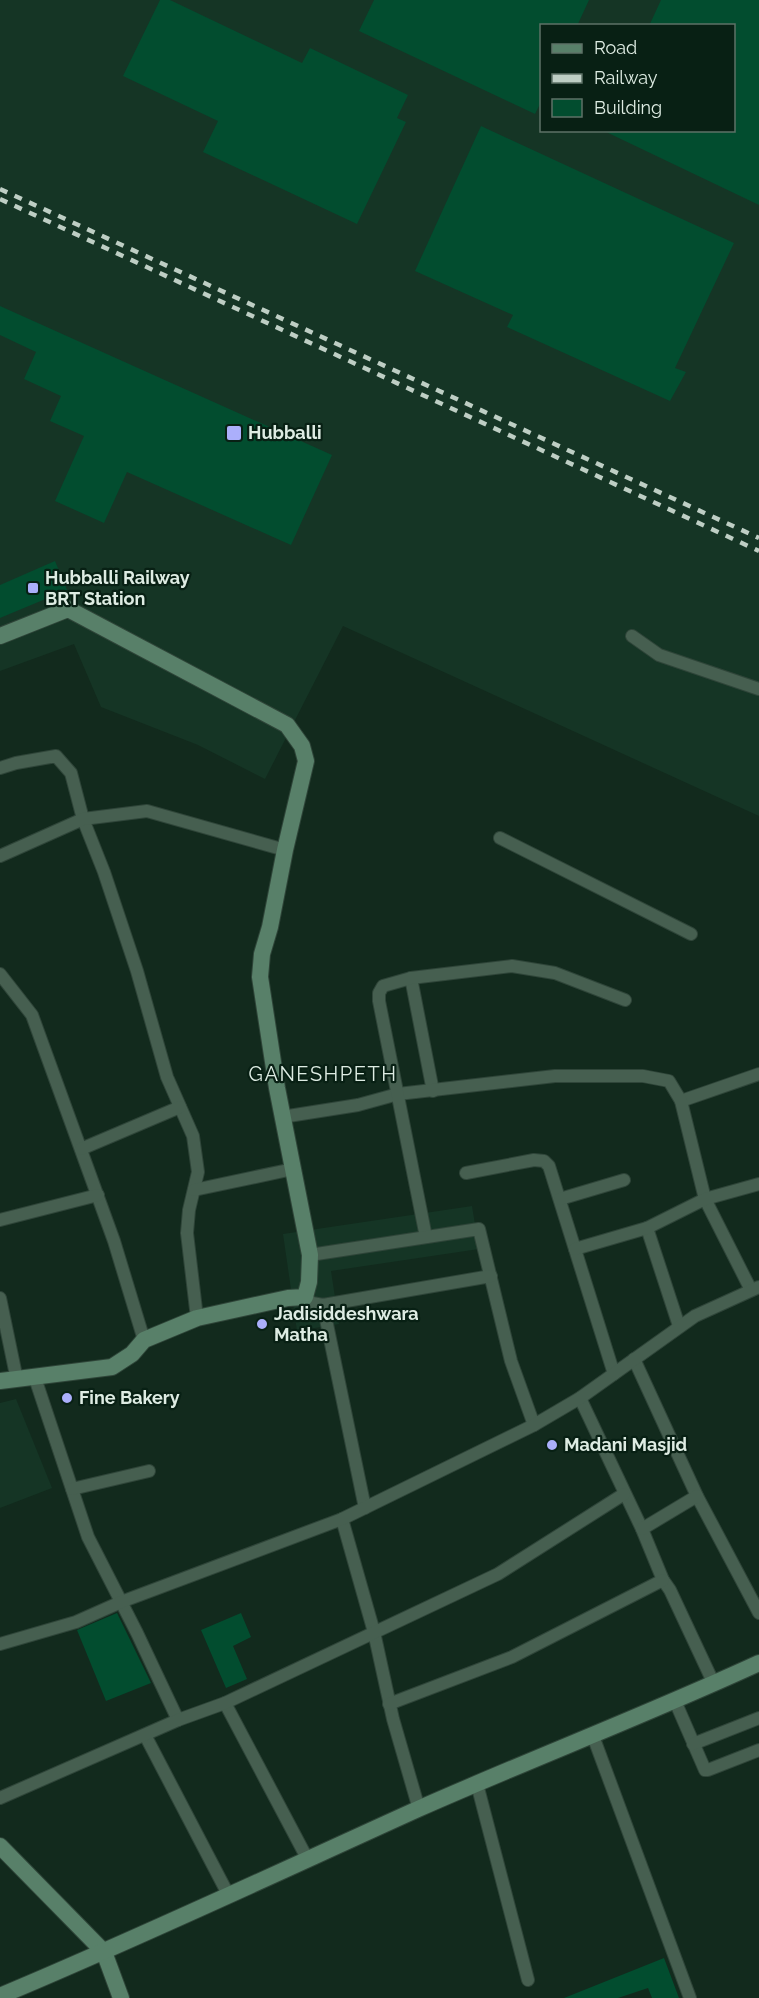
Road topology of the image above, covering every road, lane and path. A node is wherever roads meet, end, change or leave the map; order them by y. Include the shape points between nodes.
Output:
1 (0, 636) edge
2 (632, 636) dead end
3 (759, 689) edge
4 (0, 768) edge
5 (83, 819) junction
6 (500, 838) dead end
7 (285, 850) junction
8 (0, 856) edge
9 (691, 934) dead end
10 (0, 974) edge
11 (411, 978) junction
12 (625, 1000) dead end
13 (759, 1074) edge
14 (433, 1091) junction
15 (398, 1094) junction
16 (681, 1101) junction
17 (180, 1107) junction
18 (282, 1117) junction
19 (81, 1149) junction
20 (293, 1169) junction
21 (466, 1173) dead end
22 (624, 1180) dead end
23 (759, 1184) edge
24 (194, 1190) junction
25 (98, 1195) junction
26 (560, 1199) junction
27 (705, 1199) junction
28 (0, 1220) edge
29 (647, 1228) junction
30 (426, 1237) junction
31 (575, 1249) junction
32 (310, 1255) junction
33 (491, 1276) junction
34 (755, 1288) edge
35 (304, 1297) junction
36 (0, 1298) edge
37 (323, 1305) junction
38 (197, 1318) junction
39 (679, 1326) junction
40 (144, 1340) junction
41 (634, 1359) junction
42 (614, 1374) junction
43 (35, 1378) junction
44 (8, 1381) edge
45 (580, 1398) junction
46 (534, 1425) junction
47 (149, 1471) dead end
48 (72, 1489) junction
49 (624, 1494) junction
50 (697, 1496) junction
51 (365, 1508) junction
52 (342, 1519) junction
53 (642, 1529) junction
54 (663, 1580) junction
55 (121, 1602) junction
56 (759, 1613) edge
57 (374, 1632) junction
58 (0, 1644) edge
59 (759, 1663) edge
60 (714, 1684) junction
61 (675, 1701) junction
62 (225, 1703) junction
63 (389, 1704) junction
64 (759, 1718) edge
65 (178, 1720) junction
66 (145, 1735) junction
67 (593, 1736) junction
68 (693, 1744) junction
69 (759, 1750) edge
70 (477, 1784) junction
71 (0, 1798) edge
72 (419, 1809) junction
73 (0, 1846) edge
74 (308, 1860) junction
75 (229, 1896) junction
76 (104, 1952) junction
77 (528, 1980) dead end
78 (0, 1996) edge
79 (121, 1998) edge
80 (690, 1998) edge

1 - 7 street via 68,609 287,725 303,746 306,761
2 - 3 street via 659,655
4 - 5 street via 56,756 71,773
5 - 7 street via 147,811
5 - 8 street
5 - 17 street
6 - 9 street
7 - 18 street via 262,954 261,977
10 - 19 street via 32,1015
11 - 12 street via 512,966 555,973
11 - 14 street
11 - 15 street via 383,987 379,993
13 - 16 street
14 - 15 street
14 - 16 street via 555,1076 643,1076 669,1081
15 - 18 street via 358,1105
15 - 30 street
16 - 27 street
17 - 19 street
17 - 24 street via 194,1147 198,1172
18 - 20 street
19 - 25 street
20 - 24 street
20 - 32 street
21 - 26 street via 544,1161
22 - 26 street
23 - 27 street
24 - 38 street via 188,1233
25 - 28 street
25 - 40 street
26 - 31 street
27 - 29 street
27 - 34 street
29 - 31 street
29 - 39 street
30 - 32 street
30 - 33 street via 479,1229
31 - 42 street
32 - 35 street
33 - 37 street
33 - 46 street via 511,1361
34 - 39 street
35 - 37 street
35 - 38 street
36 - 44 street
37 - 51 street
38 - 40 street
39 - 41 street
40 - 43 street via 112,1367
41 - 42 street
41 - 50 street
42 - 45 street
43 - 44 street
43 - 48 street
45 - 46 street
45 - 49 street
46 - 51 street
47 - 48 street
48 - 55 street via 88,1538
49 - 53 street
49 - 57 street via 498,1574
50 - 53 street
50 - 56 street
51 - 52 street
52 - 55 street
52 - 57 street
53 - 54 street
54 - 60 street
54 - 63 street via 512,1657
55 - 58 street via 76,1622
55 - 65 street
57 - 62 street
57 - 63 street
59 - 60 street
60 - 61 street
61 - 67 street
61 - 68 street
62 - 65 street
62 - 74 street
63 - 72 street
64 - 68 street
65 - 66 street
66 - 71 street
66 - 75 street
67 - 70 street
67 - 80 street
68 - 69 street via 705,1770
70 - 72 street
70 - 77 street
72 - 74 street
73 - 76 street
74 - 75 street
75 - 76 street
76 - 78 street
76 - 79 street

